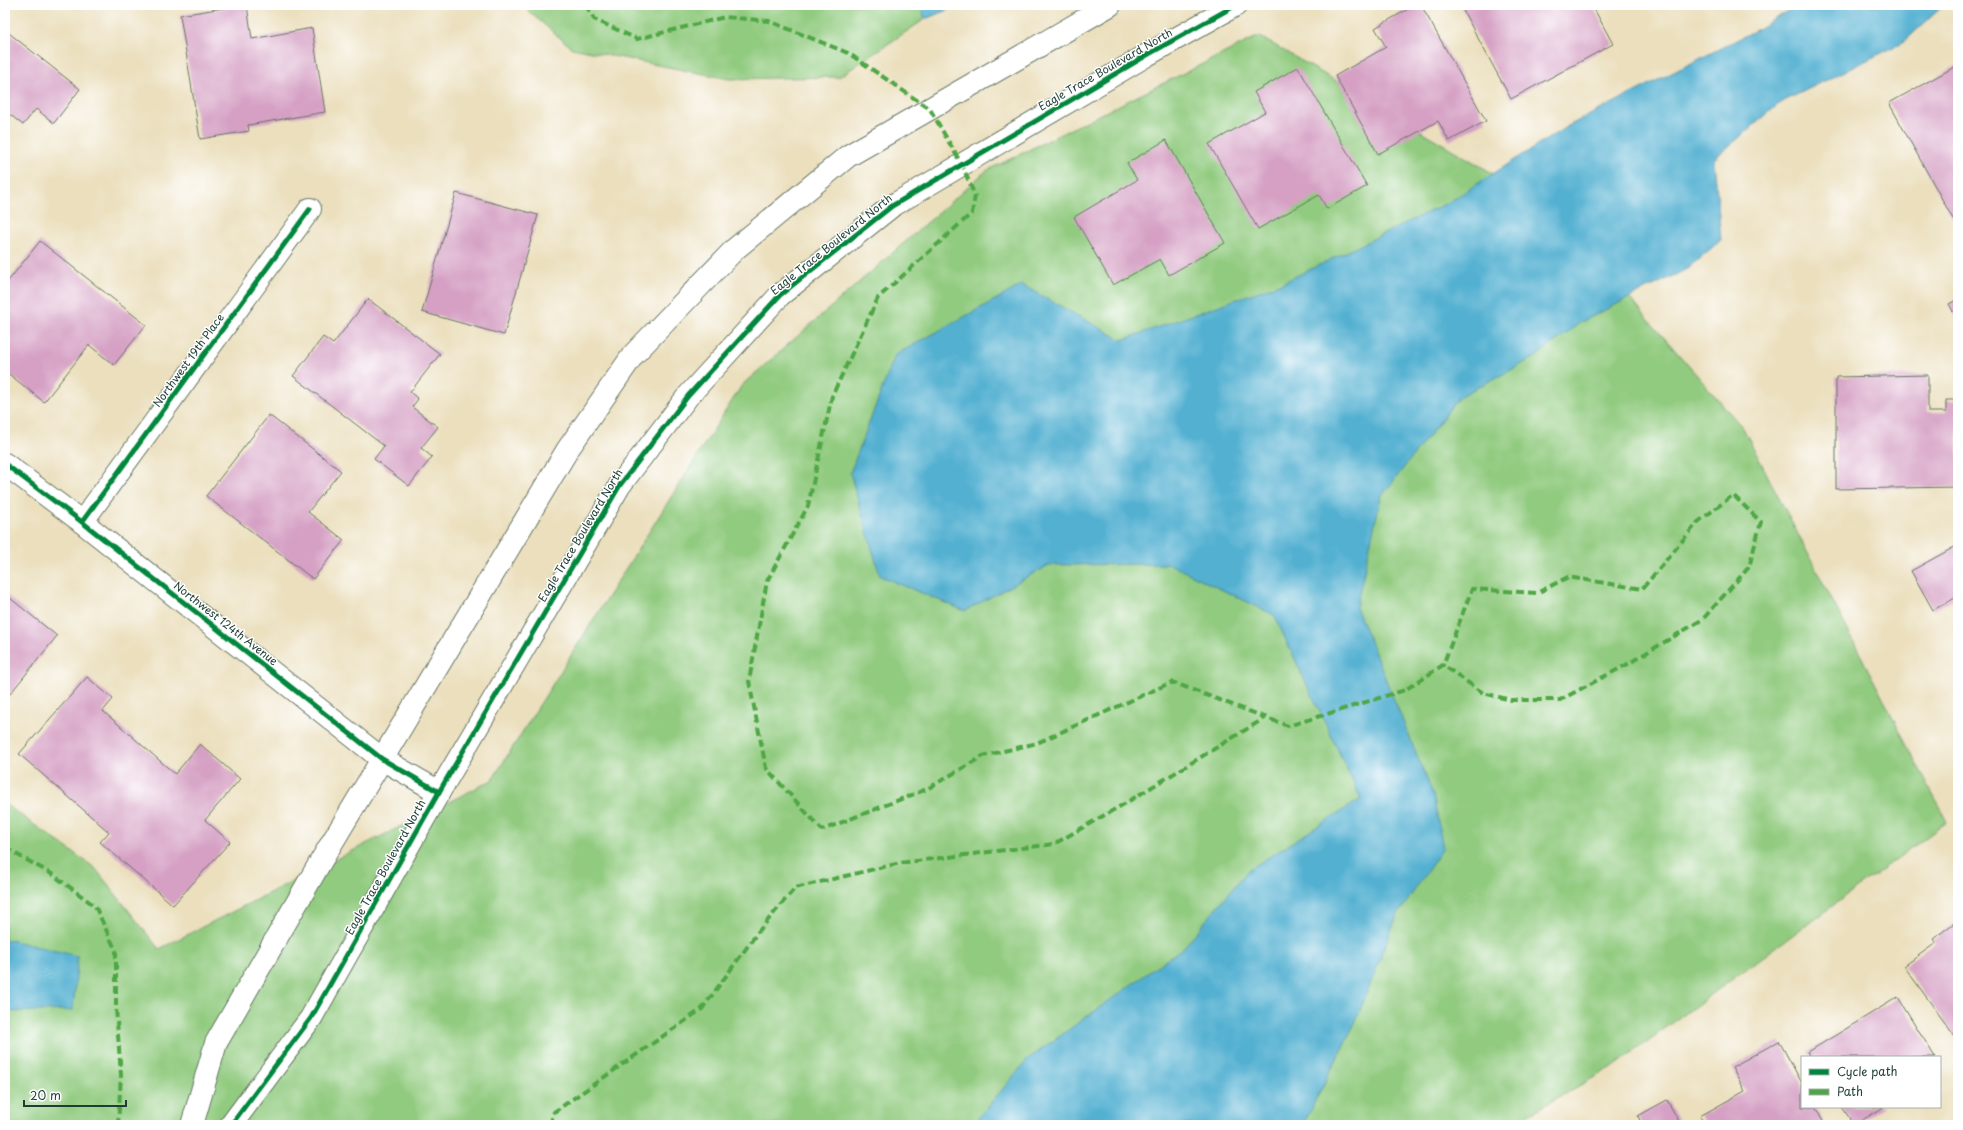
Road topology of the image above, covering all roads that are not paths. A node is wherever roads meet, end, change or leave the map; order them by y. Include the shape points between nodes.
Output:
1 (1110, 5) edge
2 (1236, 5) edge
3 (310, 209) dead end
4 (5, 464) edge
5 (82, 522) junction
6 (382, 760) junction
7 (439, 792) junction
8 (192, 1125) edge
9 (231, 1125) edge

1 - 6 street via 848,156 735,249 633,355 568,450
2 - 7 street, Eagle Trace Boulevard North via 892,206 780,295 688,396 620,485
3 - 5 street, Northwest 19th Place
4 - 5 street, Northwest 124th Avenue
5 - 6 street, Northwest 124th Avenue
6 - 7 street, Northwest 124th Avenue
6 - 8 street via 216,1043
7 - 9 street, Eagle Trace Boulevard North via 311,1018

